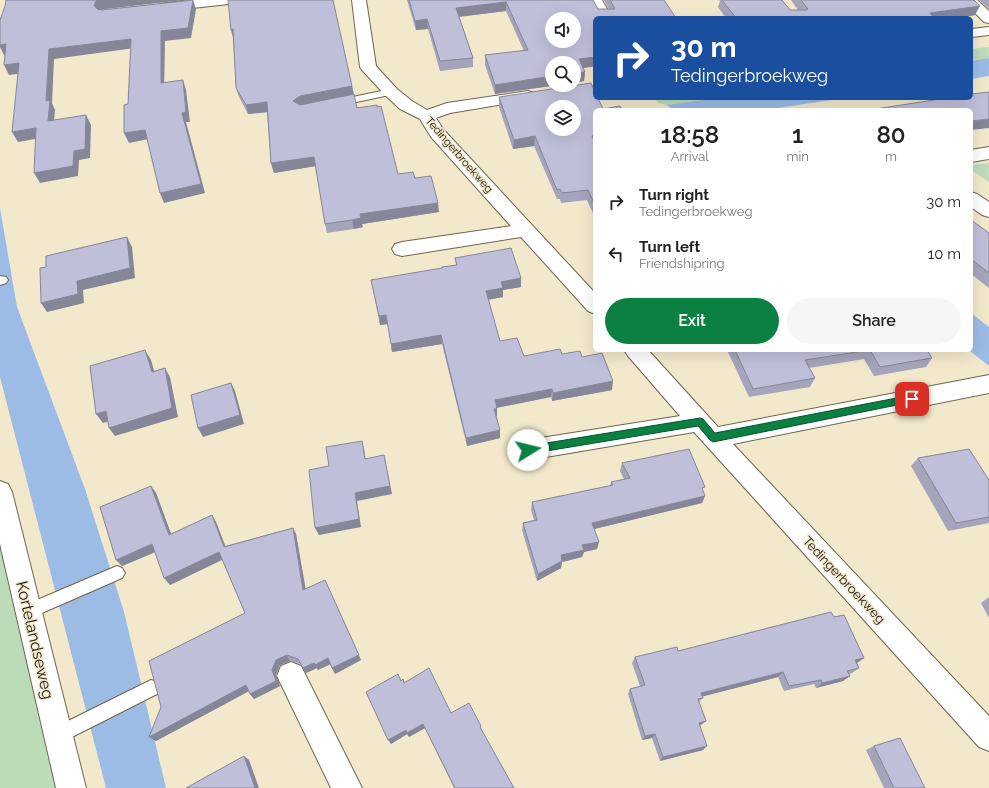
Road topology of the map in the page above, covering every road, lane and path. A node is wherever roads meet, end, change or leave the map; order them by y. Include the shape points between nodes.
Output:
1 (229, 0) edge
2 (358, 0) edge
3 (595, 0) edge
4 (969, 0) edge
5 (152, 9) edge
6 (604, 16) edge
7 (989, 19) edge
8 (989, 31) edge
9 (973, 33) edge
10 (391, 92) junction
11 (540, 94) edge
12 (332, 104) edge
13 (426, 116) junction
14 (989, 153) edge
15 (973, 156) edge
16 (973, 199) edge
17 (989, 211) edge
18 (526, 230) junction
19 (402, 249) dead end
20 (593, 304) edge
21 (637, 352) edge
22 (989, 384) edge
23 (706, 430) junction
24 (528, 450) dead end
25 (0, 492) edge
26 (117, 573) edge
27 (28, 611) junction
28 (291, 676) dead end
29 (151, 688) edge
30 (58, 735) junction
31 (989, 737) edge
32 (71, 788) edge
33 (347, 788) edge

1 - 5 street
2 - 10 street, Tedingerbroekweg via 368,67
3 - 6 street
4 - 7 street
8 - 9 street
10 - 12 lane
10 - 13 street, Tedingerbroekweg via 406,105
11 - 13 street via 447,108
13 - 18 street, Tedingerbroekweg via 437,133
14 - 15 street
16 - 17 street
18 - 19 street
18 - 20 street, Tedingerbroekweg
21 - 23 street, Tedingerbroekweg
22 - 23 street
23 - 24 street
23 - 31 street, Tedingerbroekweg
25 - 27 street, Kortelandseweg
26 - 27 lane
27 - 30 street, Kortelandseweg
28 - 33 street
29 - 30 lane
30 - 32 street, Kortelandseweg

